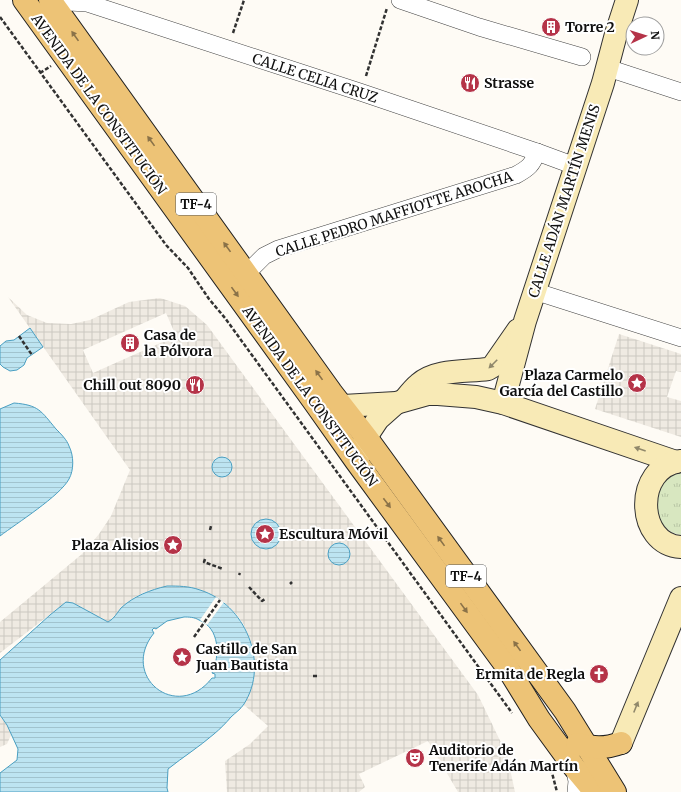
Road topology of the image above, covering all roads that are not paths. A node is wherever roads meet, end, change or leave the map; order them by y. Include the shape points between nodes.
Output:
1 (24, 0) edge
2 (627, 0) edge
3 (51, 2) edge
4 (394, 3) edge
5 (582, 57) dead end
6 (608, 68) junction
7 (681, 92) edge
8 (537, 152) junction
9 (575, 166) junction
10 (247, 273) junction
11 (534, 291) junction
12 (524, 321) junction
13 (681, 338) edge
14 (400, 401) junction
15 (503, 403) junction
16 (343, 406) junction
17 (366, 437) junction
18 (356, 461) junction
19 (679, 462) edge
20 (681, 547) edge
21 (681, 598) edge
22 (507, 667) junction
23 (621, 743) junction
24 (588, 747) junction
25 (574, 767) junction
26 (601, 769) junction
27 (576, 792) edge
28 (597, 792) edge
29 (615, 792) edge
30 (620, 792) edge

1 -> 18 main road, AVENIDA DE LA CONSTITUCIÓN / TF-4
2 - 6 street, CALLE ADÁN MARTÍN MENIS
3 - 8 street, CALLE CELIA CRUZ via 87,3
10 -> 3 main road, AVENIDA DE LA CONSTITUCIÓN / TF-4
4 - 5 street
6 - 7 street
6 - 9 street, CALLE ADÁN MARTÍN MENIS
8 - 9 street, CALLE CELIA CRUZ
8 - 10 street, CALLE PEDRO MAFFIOTTE AROCHA via 529,168 516,175 278,249 264,256
9 - 11 street, CALLE ADÁN MARTÍN MENIS
16 -> 10 main road, AVENIDA DE LA CONSTITUCIÓN / TF-4
11 - 12 street, CALLE ADÁN MARTÍN MENIS
11 - 13 street
12 -> 14 street via 493,366 488,369 433,376 420,383
12 - 15 street, CALLE ADÁN MARTÍN MENIS
14 - 15 street via 428,394 445,394
14 - 16 street
14 - 17 street via 378,419
19 -> 15 street
16 - 17 main road, AVENIDA DE LA CONSTITUCIÓN / TF-4
17 - 18 street
24 -> 17 main road, AVENIDA DE LA CONSTITUCIÓN / TF-4 via 560,704
18 -> 22 main road, AVENIDA DE LA CONSTITUCIÓN / TF-4
19 - 20 street via 665,466 653,478 648,490 646,510 657,535 671,545
23 -> 21 street
22 - 24 main road via 537,696 568,738
22 - 25 main road, AVENIDA DE LA CONSTITUCIÓN / TF-4 via 539,719
23 - 24 main road via 609,747
23 - 30 main road via 616,766
24 - 26 main road, AVENIDA DE LA CONSTITUCIÓN / TF-4
25 - 27 street
25 - 28 main road, AVENIDA DE LA CONSTITUCIÓN / TF-4
26 - 28 street
26 - 29 main road, AVENIDA DE LA CONSTITUCIÓN / TF-4

